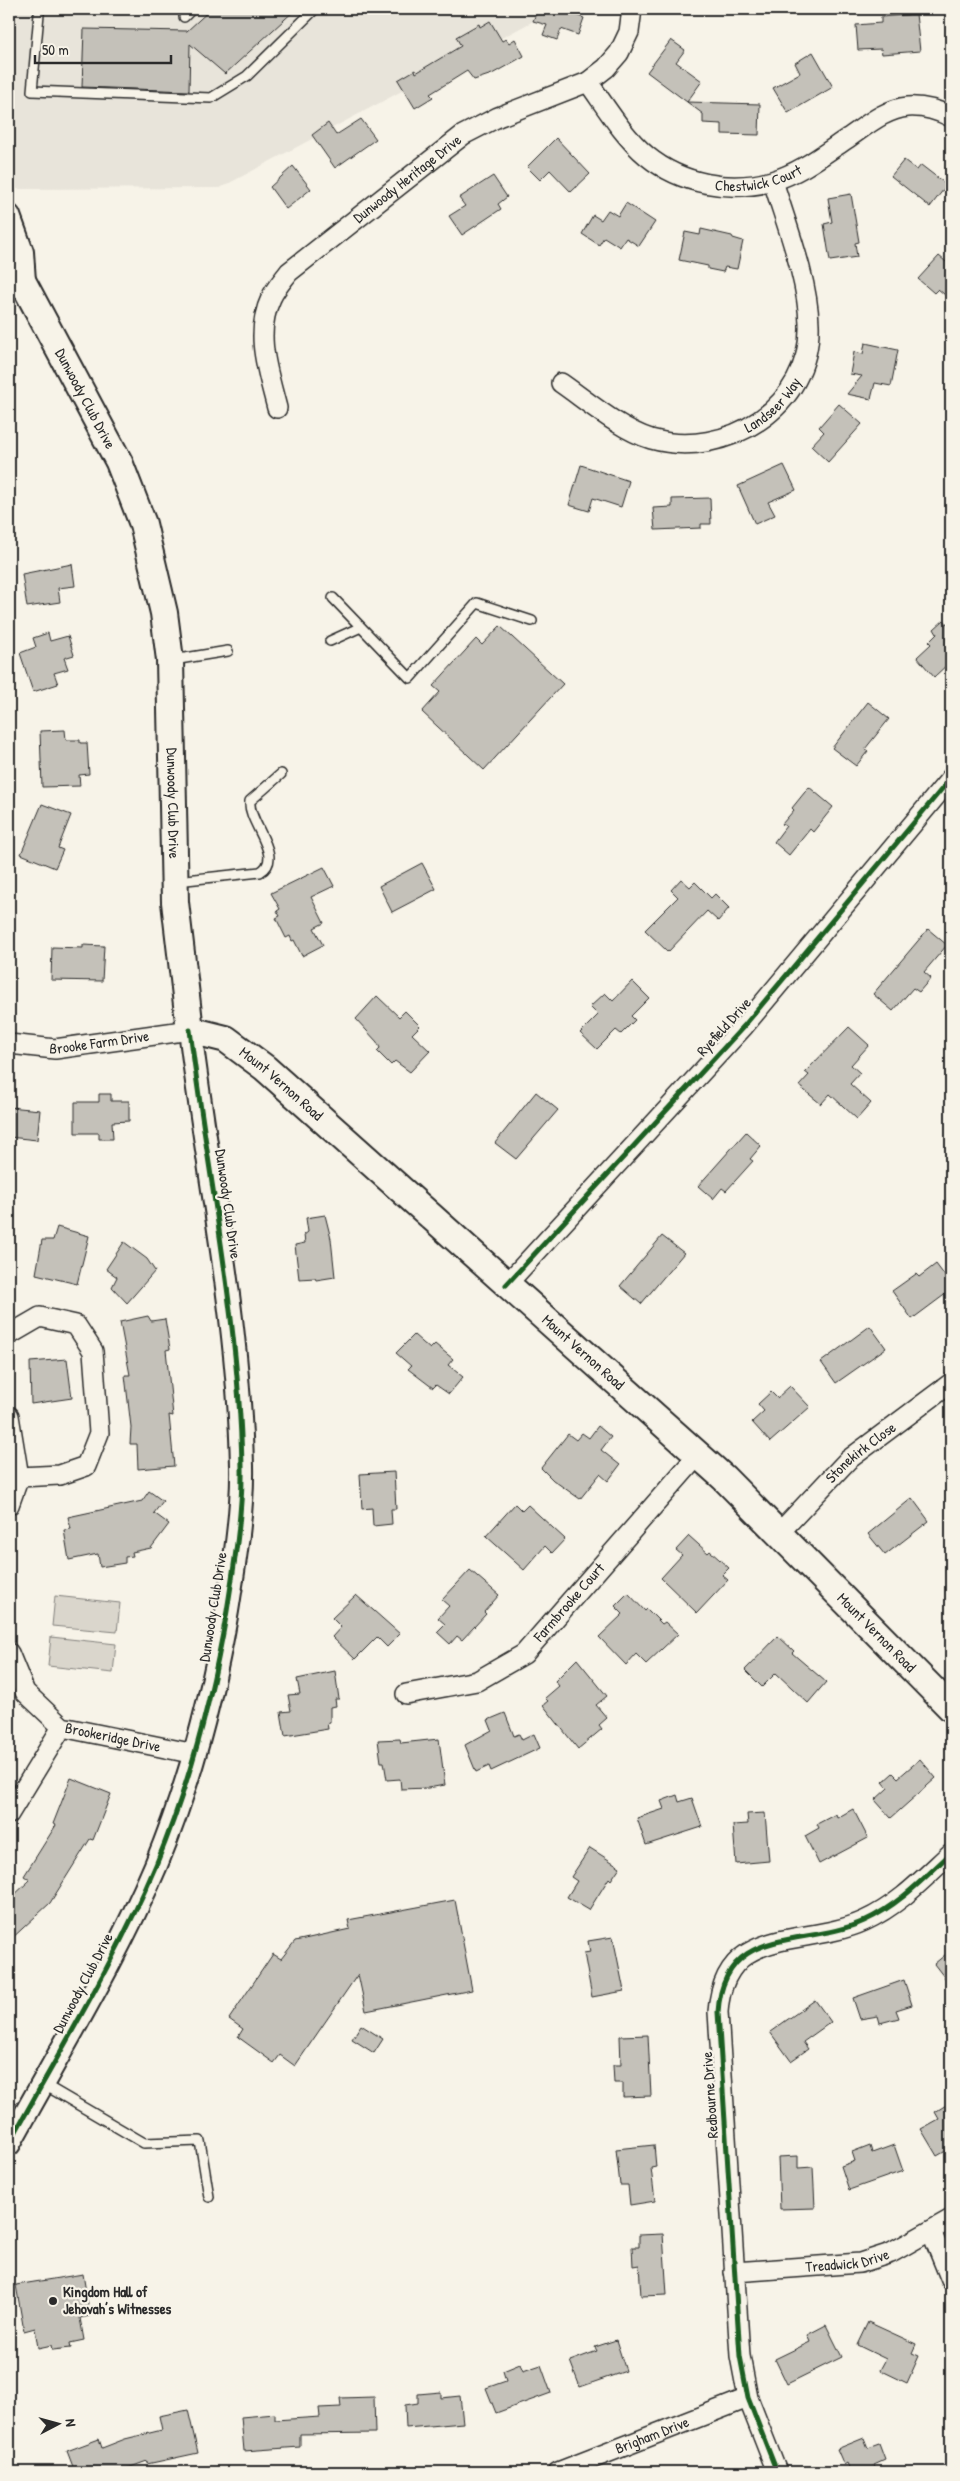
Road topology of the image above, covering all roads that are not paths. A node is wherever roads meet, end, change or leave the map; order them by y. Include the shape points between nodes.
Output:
1 (192, 9) edge
2 (315, 9) edge
3 (632, 9) edge
4 (39, 14) dead end
5 (184, 17) dead end
6 (588, 82) junction
7 (951, 117) edge
8 (773, 181) junction
9 (9, 216) edge
10 (9, 256) edge
11 (24, 282) junction
12 (561, 383) dead end
13 (277, 408) dead end
14 (332, 598) dead end
15 (532, 621) dead end
16 (361, 627) junction
17 (330, 641) dead end
18 (228, 651) dead end
19 (170, 660) junction
20 (281, 774) dead end
21 (951, 778) edge
22 (174, 882) junction
23 (190, 1030) junction
24 (9, 1044) edge
25 (506, 1285) junction
26 (9, 1335) edge
27 (951, 1383) edge
28 (9, 1416) edge
29 (698, 1455) junction
30 (19, 1477) junction
31 (9, 1505) edge
32 (779, 1533) junction
33 (9, 1653) edge
34 (406, 1694) dead end
35 (951, 1708) edge
36 (62, 1727) junction
37 (195, 1754) junction
38 (9, 1814) edge
39 (951, 1853) edge
40 (43, 2084) junction
41 (9, 2144) edge
42 (209, 2197) dead end
43 (951, 2219) edge
44 (931, 2231) junction
45 (734, 2272) junction
46 (951, 2280) edge
47 (748, 2398) junction
48 (558, 2472) edge
49 (777, 2472) edge

1 - 5 lane
2 - 4 lane via 247,76 211,98 32,91
3 - 6 street, Dunwoody Heritage Drive via 628,32 619,53
6 - 8 street, Chestwick Court via 630,140 667,170 694,181 720,186
6 - 13 street, Dunwoody Heritage Drive via 498,117 464,135 289,272 271,298 262,328 264,356
7 - 8 street, Chestwick Court via 933,108 907,107 885,113 804,167
8 - 12 street, Landseer Way via 806,293 809,325 807,348 800,370 788,392 771,412 751,427 724,439 672,444 629,430
9 - 11 street via 22,252
10 - 11 main road, Dunwoody Club Drive
11 - 19 main road, Dunwoody Club Drive via 119,462 143,524 164,613
14 - 16 lane
15 - 16 lane via 477,603 410,678
16 - 17 lane
18 - 19 lane
19 - 22 main road, Dunwoody Club Drive
20 - 22 lane via 250,801 251,814 268,848 266,869
21 - 25 street, Ryefield Drive via 744,1026
22 - 23 main road, Dunwoody Club Drive
23 - 24 street, Brooke Farm Drive via 55,1049
23 - 25 main road, Mount Vernon Road via 226,1039 265,1068
23 - 37 street, Dunwoody Club Drive via 217,1206 236,1367 242,1470 233,1574 217,1669
25 - 29 main road, Mount Vernon Road
26 - 30 street via 40,1317 76,1325 93,1351 99,1433 86,1466 60,1475
27 - 32 street, Stonekirk Close via 848,1460
28 - 30 street
29 - 32 main road, Mount Vernon Road
29 - 34 street, Farmbrooke Court via 524,1654 477,1681
30 - 31 street
32 - 35 main road, Mount Vernon Road
33 - 36 street, Brookeridge Drive via 26,1692
36 - 37 street, Brookeridge Drive
36 - 38 street
37 - 40 street, Dunwoody Club Drive via 155,1867
39 - 45 street, Redbourne Drive via 888,1909 841,1930 758,1946 737,1960 726,1976 719,1993 718,2012
40 - 41 street, Dunwoody Club Drive
40 - 42 lane via 144,2143 200,2141
43 - 44 street, Treadwick Drive
44 - 45 street, Treadwick Drive via 891,2253 860,2263
44 - 46 street
45 - 47 street, Redbourne Drive via 740,2356
47 - 48 street, Brigham Drive
47 - 49 street, Redbourne Drive

